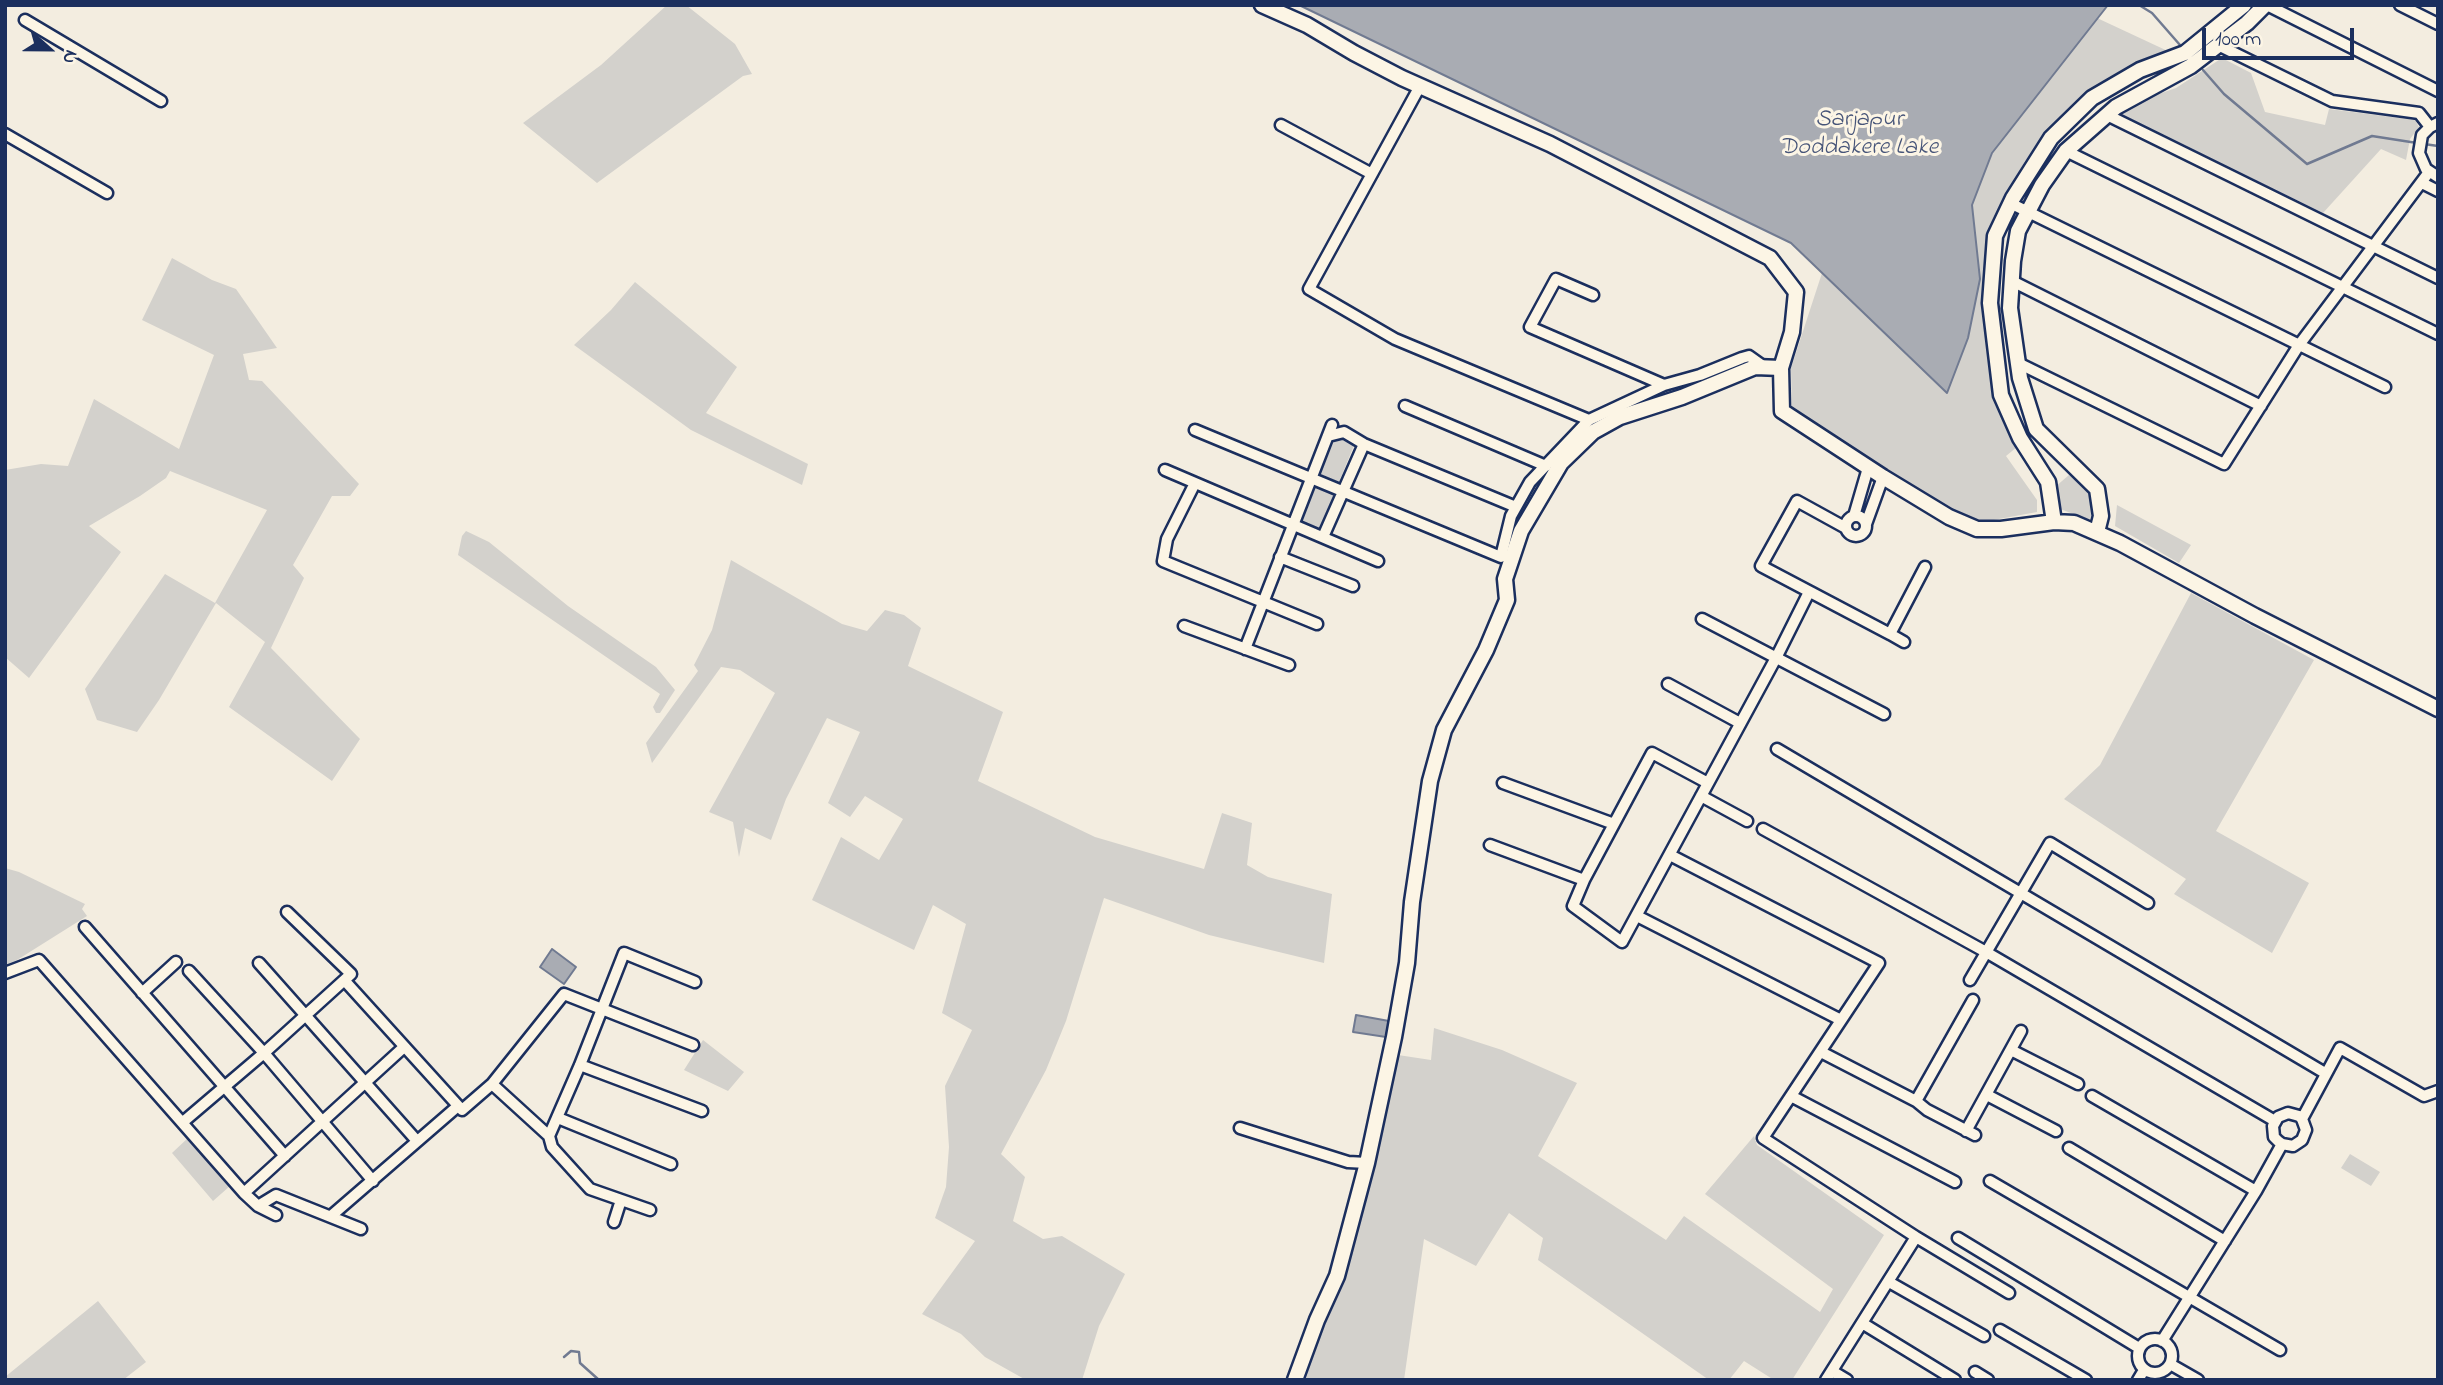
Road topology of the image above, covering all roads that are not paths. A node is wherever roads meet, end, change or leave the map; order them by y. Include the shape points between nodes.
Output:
1 (1262, 5) edge
2 (2244, 5) edge
3 (2266, 5) edge
4 (2400, 5) edge
5 (25, 20) dead end
6 (2438, 24) edge
7 (2218, 45) junction
8 (1420, 86) junction
9 (2438, 91) edge
10 (161, 102) dead end
11 (2107, 115) junction
12 (1281, 124) dead end
13 (2434, 125) edge
14 (5, 134) edge
15 (2066, 151) junction
16 (1372, 174) junction
17 (2434, 175) edge
18 (2422, 183) junction
19 (2438, 191) edge
20 (107, 193) dead end
21 (2010, 203) junction
22 (2028, 212) junction
23 (2372, 246) junction
24 (2438, 278) edge
25 (2012, 281) junction
26 (2341, 287) junction
27 (1593, 295) dead end
28 (2438, 334) edge
29 (2299, 345) junction
30 (2018, 363) junction
31 (1765, 368) junction
32 (1781, 368) junction
33 (1664, 385) junction
34 (2385, 387) dead end
35 (1405, 405) dead end
36 (2261, 406) junction
37 (1589, 420) junction
38 (1332, 425) dead end
39 (1195, 430) dead end
40 (1328, 436) junction
41 (1364, 444) junction
42 (1546, 466) junction
43 (1868, 468) junction
44 (1165, 470) dead end
45 (1883, 477) junction
46 (1311, 478) junction
47 (1195, 483) junction
48 (1342, 491) junction
49 (1516, 507) junction
50 (1854, 516) junction
51 (2053, 522) junction
52 (1293, 524) junction
53 (1866, 524) junction
54 (1846, 528) junction
55 (2097, 532) junction
56 (1323, 537) junction
57 (1280, 557) junction
58 (1378, 561) dead end
59 (1925, 567) dead end
60 (1353, 586) dead end
61 (1809, 592) junction
62 (1262, 603) junction
63 (1702, 619) dead end
64 (1317, 624) dead end
65 (1184, 626) dead end
66 (1890, 634) junction
67 (1904, 642) dead end
68 (1245, 649) junction
69 (1777, 656) junction
70 (1289, 665) dead end
71 (1668, 684) dead end
72 (2438, 709) edge
73 (1884, 714) dead end
74 (1741, 723) junction
75 (1777, 749) dead end
76 (1708, 782) junction
77 (1503, 783) dead end
78 (1701, 796) junction
79 (1747, 821) dead end
80 (1614, 824) junction
81 (1763, 830) dead end
82 (1490, 845) dead end
83 (1670, 855) junction
84 (1584, 880) junction
85 (2020, 894) junction
86 (2148, 903) dead end
87 (287, 912) dead end
88 (1637, 916) junction
89 (85, 927) dead end
90 (1986, 953) junction
91 (176, 962) dead end
92 (259, 963) dead end
93 (189, 971) dead end
94 (5, 973) edge
95 (1970, 980) dead end
96 (345, 981) junction
97 (695, 982) dead end
98 (142, 993) junction
99 (1973, 1000) dead end
100 (601, 1009) junction
101 (305, 1016) junction
102 (1841, 1020) junction
103 (2021, 1031) dead end
104 (693, 1045) dead end
105 (404, 1047) junction
106 (2011, 1050) junction
107 (1821, 1052) junction
108 (264, 1053) junction
109 (580, 1065) junction
110 (2325, 1073) junction
111 (365, 1083) junction
112 (492, 1084) junction
113 (2078, 1084) dead end
114 (2438, 1084) edge
115 (224, 1089) junction
116 (2438, 1091) edge
117 (1987, 1094) junction
118 (1791, 1096) junction
119 (2092, 1096) dead end
120 (2424, 1096) junction
121 (1916, 1101) junction
122 (458, 1106) junction
123 (702, 1111) dead end
124 (558, 1118) junction
125 (2302, 1119) junction
126 (2275, 1121) junction
127 (183, 1122) junction
128 (323, 1122) junction
129 (1240, 1128) dead end
130 (2056, 1131) dead end
131 (549, 1136) junction
132 (417, 1141) junction
133 (2282, 1144) junction
134 (2069, 1148) dead end
135 (285, 1156) junction
136 (1367, 1163) junction
137 (671, 1164) dead end
138 (373, 1181) junction
139 (1990, 1181) dead end
140 (1955, 1182) dead end
141 (2256, 1191) junction
142 (244, 1194) junction
143 (621, 1200) junction
144 (258, 1206) junction
145 (650, 1210) dead end
146 (276, 1215) dead end
147 (331, 1216) junction
148 (614, 1222) dead end
149 (360, 1229) dead end
150 (1916, 1237) junction
151 (1958, 1238) dead end
152 (2225, 1241) junction
153 (1889, 1282) junction
154 (2009, 1293) dead end
155 (2190, 1299) junction
156 (1862, 1324) junction
157 (2000, 1330) dead end
158 (1984, 1336) dead end
159 (2162, 1341) junction
160 (2139, 1348) junction
161 (2280, 1350) dead end
162 (2169, 1364) junction
163 (2144, 1370) junction
164 (1975, 1372) dead end
165 (1829, 1375) edge
166 (1295, 1380) edge
167 (1847, 1380) edge
168 (1955, 1380) edge
169 (1988, 1380) edge
170 (2086, 1380) edge
171 (2138, 1380) edge
172 (2198, 1380) edge

1 - 8 street
2 - 21 street via 2185,53 2140,70 2092,98 2051,138
3 - 7 street
3 - 9 street
4 - 6 street
5 - 10 street
7 - 11 street
7 - 13 street via 2332,101 2419,113
8 - 16 street
8 - 32 street via 1550,144 1770,258 1796,292 1792,332
11 - 15 street
11 - 23 street
12 - 16 street
13 - 17 street via 2420,141 2418,152 2422,164
14 - 20 street
15 - 22 street
15 - 26 street
16 - 37 street via 1309,289 1395,339
17 - 18 street
18 - 19 street
18 - 23 street
21 - 22 street
21 - 51 street via 1995,236 1990,303 1999,381 2020,438 2049,482
22 - 25 street via 2018,231
22 - 29 street
23 - 24 street
23 - 26 street
25 - 30 street via 2010,308
25 - 36 street
26 - 28 street
26 - 29 street
27 - 33 street via 1556,279 1530,327
29 - 34 street
29 - 36 street
30 - 36 street via 2224,464
30 - 55 street via 2036,429 2097,489 2101,516
31 - 32 street
31 - 33 street via 1749,356
31 - 136 street via 1620,417 1593,432 1561,463 1521,531 1506,579 1507,600 1444,730 1430,781 1407,963
32 - 43 street via 1782,411
33 - 37 street
35 - 42 street
37 - 42 street
38 - 40 street
39 - 46 street
40 - 41 street via 1344,432
40 - 46 street
41 - 48 street
41 - 49 street
42 - 49 street
43 - 45 street
43 - 50 street
44 - 47 street
45 - 51 street via 1977,529
45 - 53 street
46 - 48 street
46 - 52 street
47 - 52 street
47 - 62 street via 1167,539 1163,561
48 - 49 street via 1501,557
48 - 56 street
50 - 53 street
50 - 54 street via 1846,521
51 - 55 street via 2074,523
52 - 56 street
52 - 57 street
53 - 54 street via 1856,536
54 - 61 street via 1797,501 1761,566
55 - 72 street
56 - 58 street
57 - 60 street
57 - 62 street
59 - 66 street
61 - 66 street
61 - 69 street
62 - 64 street
62 - 68 street
63 - 69 street
65 - 68 street
66 - 67 street
68 - 70 street
69 - 73 street
69 - 74 street
71 - 74 street
74 - 76 street
75 - 85 street
76 - 78 street
76 - 80 street via 1652,753
77 - 80 street
78 - 79 street
78 - 83 street
80 - 84 street
81 - 90 street
82 - 84 street
83 - 88 street
83 - 102 street via 1879,962
84 - 88 street via 1573,906 1622,943
85 - 86 street via 2050,843
85 - 90 street
85 - 110 street
87 - 96 street via 351,974
88 - 102 street
89 - 98 street
90 - 95 street
90 - 126 street
91 - 98 street
92 - 101 street
93 - 108 street
94 - 127 street via 39,960
96 - 101 street
96 - 105 street
97 - 100 street via 624,953
98 - 115 street
99 - 121 street
100 - 104 street
100 - 109 street
100 - 112 street via 564,994
101 - 108 street
101 - 111 street
102 - 107 street
103 - 106 street
105 - 111 street
105 - 122 street
106 - 113 street
106 - 117 street
107 - 118 street
107 - 121 street
108 - 115 street
108 - 128 street
109 - 123 street
109 - 124 street
110 - 120 street via 2340,1048
110 - 125 street
111 - 128 street
111 - 132 street
112 - 122 street via 461,1110
112 - 131 street
114 - 120 street
115 - 127 street
115 - 135 street
116 - 120 street
117 - 121 street via 1971,1133
117 - 130 street
118 - 140 street
118 - 150 street via 1763,1138
119 - 141 street
122 - 132 street
124 - 131 street
124 - 137 street
125 - 126 street via 2288,1113
125 - 133 street via 2306,1130 2302,1140 2293,1146
126 - 133 street via 2274,1137
127 - 142 street
128 - 135 street
128 - 138 street
129 - 136 street via 1348,1162
131 - 143 street via 552,1147 590,1189
132 - 138 street
133 - 141 street
134 - 152 street
135 - 142 street
136 - 166 street via 1337,1276
138 - 147 street
139 - 155 street
141 - 152 street
142 - 144 street
143 - 145 street
143 - 148 street
144 - 146 street
144 - 147 street via 276,1195
147 - 149 street
150 - 153 street
150 - 154 street
151 - 160 street
152 - 155 street
153 - 156 street
153 - 158 street
155 - 159 street
155 - 161 street
156 - 165 street
156 - 168 street
157 - 170 street
159 - 160 street via 2147,1340
159 - 162 street via 2172,1353
160 - 163 street via 2138,1360
162 - 163 street via 2155,1373
162 - 172 street
163 - 171 street
164 - 169 street
165 - 167 street

